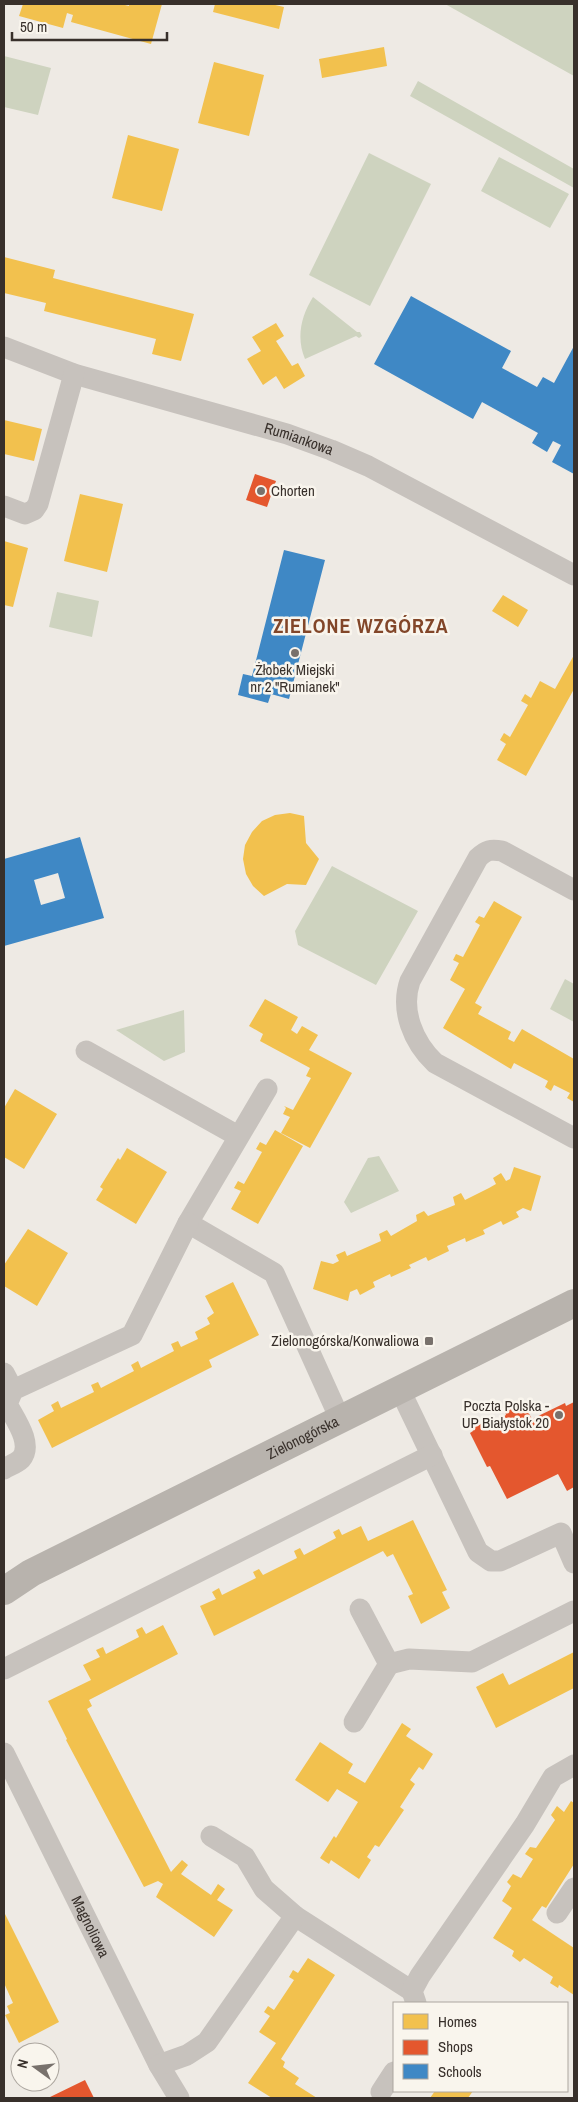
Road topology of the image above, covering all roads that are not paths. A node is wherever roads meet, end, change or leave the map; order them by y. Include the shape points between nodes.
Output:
1 (4, 347) edge
2 (74, 374) junction
3 (4, 506) edge
4 (574, 575) edge
5 (574, 890) edge
6 (86, 1051) dead end
7 (267, 1089) dead end
8 (238, 1136) junction
9 (574, 1138) edge
10 (188, 1223) junction
11 (574, 1302) edge
12 (8, 1381) edge
13 (400, 1390) junction
14 (340, 1419) junction
15 (432, 1455) junction
16 (4, 1468) edge
17 (568, 1529) edge
18 (574, 1563) edge
19 (31, 1573) junction
20 (4, 1579) edge
21 (4, 1591) edge
22 (360, 1609) dead end
23 (574, 1611) edge
24 (389, 1664) junction
25 (4, 1669) edge
26 (354, 1722) dead end
27 (4, 1753) edge
28 (574, 1765) edge
29 (211, 1836) dead end
30 (574, 1888) edge
31 (557, 1913) dead end
32 (294, 1916) junction
33 (414, 1997) edge
34 (159, 2065) junction
35 (393, 2074) edge
36 (381, 2092) dead end
37 (178, 2098) edge

1 - 2 street, Rumiankowa
2 - 3 street via 38,504 25,514
2 - 4 street, Rumiankowa via 272,429 331,450 368,466
5 - 9 street via 502,851 484,851 410,981 405,1008 424,1053 434,1063
6 - 8 street
7 - 8 street
8 - 10 street
10 - 12 street via 132,1335
10 - 14 street via 274,1273
11 - 13 street, Zielonogórska
12 - 16 street via 8,1404 25,1440 25,1450 22,1458
13 - 14 street, Zielonogórska
13 - 15 street
14 - 19 street, Zielonogórska
15 - 17 street via 483,1557 500,1561
15 - 25 street
17 - 18 street
19 - 20 street, Zielonogórska
19 - 21 street, Zielonogórska
22 - 24 street
23 - 24 street via 472,1662 409,1659
24 - 26 street
27 - 34 street, Magnoliowa
28 - 33 street via 553,1777
29 - 32 street via 245,1857 264,1889
30 - 31 street
32 - 33 street
32 - 34 street via 207,2042 187,2055
34 - 37 street, Magnoliowa
35 - 36 street

